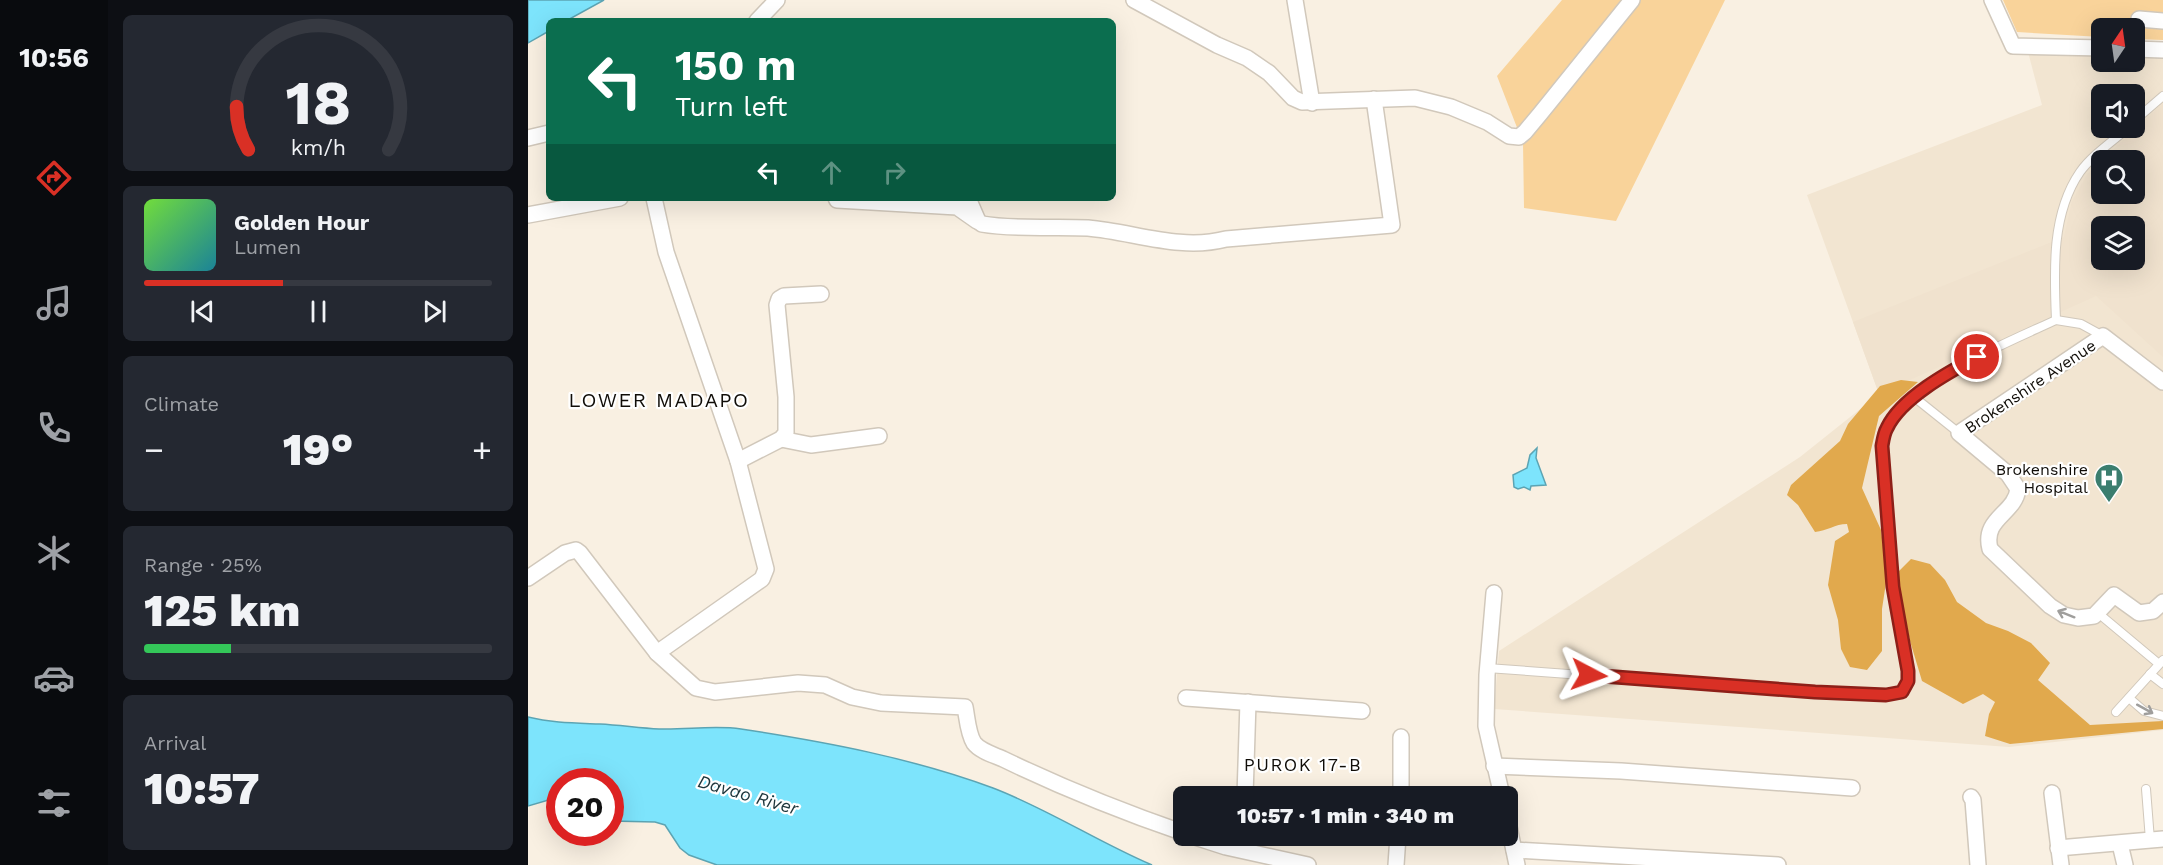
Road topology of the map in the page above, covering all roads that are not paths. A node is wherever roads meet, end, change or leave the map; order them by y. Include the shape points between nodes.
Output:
1 (777, 0) edge
2 (1134, 0) edge
3 (1295, 0) edge
4 (1632, 0) edge
5 (1992, 0) edge
6 (760, 18) edge
7 (2145, 20) edge
8 (2163, 21) edge
9 (2091, 48) edge
10 (2145, 49) edge
11 (2163, 50) edge
12 (2163, 96) edge
13 (1374, 99) junction
14 (1311, 103) junction
15 (2145, 112) edge
16 (546, 134) edge
17 (528, 138) edge
18 (2117, 138) edge
19 (604, 201) edge
20 (655, 201) edge
21 (854, 201) edge
22 (969, 201) edge
23 (528, 215) edge
24 (978, 221) junction
25 (821, 294) dead end
26 (2056, 320) junction
27 (2103, 336) junction
28 (2163, 382) edge
29 (1914, 398) junction
30 (1959, 433) junction
31 (879, 436) dead end
32 (781, 439) junction
33 (738, 461) junction
34 (528, 578) edge
35 (1494, 593) dead end
36 (2163, 602) edge
37 (2098, 613) junction
38 (657, 653) junction
39 (2161, 662) edge
40 (1487, 668) junction
41 (2150, 674) junction
42 (2163, 684) edge
43 (1186, 698) dead end
44 (2129, 698) junction
45 (1248, 702) junction
46 (1362, 711) dead end
47 (2116, 712) dead end
48 (2163, 716) edge
49 (1401, 737) dead end
50 (1494, 766) junction
51 (1245, 786) edge
52 (1401, 786) edge
53 (1499, 786) edge
54 (1852, 788) dead end
55 (2146, 789) dead end
56 (2052, 793) dead end
57 (1971, 797) dead end
58 (1173, 829) edge
59 (2157, 840) edge
60 (2120, 844) junction
61 (1225, 846) edge
62 (1242, 846) edge
63 (1397, 846) edge
64 (1513, 846) edge
65 (2058, 848) junction
66 (1514, 849) junction
67 (1242, 851) junction
68 (1308, 865) edge
69 (1396, 865) edge
70 (1517, 865) edge
71 (1778, 865) edge
72 (1978, 865) edge
73 (2061, 865) edge
74 (2125, 865) edge

1 - 6 street
2 - 14 street via 1246,58 1269,73 1293,99
3 - 14 street
4 - 13 street via 1519,137 1509,136 1451,107 1415,98
5 - 9 street via 2013,46
7 - 8 street
10 - 11 street
12 - 15 lane
13 - 14 street
13 - 24 street via 1392,225 1206,243 1091,229 982,225
16 - 17 street
18 - 26 lane via 2082,169 2068,192 2056,250
19 - 23 street
20 - 33 street via 666,252
21 - 24 street via 957,207
22 - 24 street
25 - 32 street via 779,299 786,397 786,433
26 - 27 lane via 2081,324
26 - 29 lane via 1977,357 1937,379
27 - 28 street, Brokenshire Avenue
27 - 30 street, Brokenshire Avenue
29 - 30 lane
29 - 40 lane via 1894,415 1882,446 1893,587 1908,671 1902,692 1815,692
37 -> 30 street, Brokenshire Avenue via 2078,618 2059,612 1994,554 1989,544 1990,531 2014,502 2018,489 2008,474
31 - 32 street via 811,445
32 - 33 street
33 - 38 street via 765,575
34 - 38 street via 576,550
35 - 40 street
36 - 37 street via 2153,611 2139,613 2114,596
37 - 39 lane
38 - 58 street via 696,688 706,692 798,682 825,685 852,697 881,703 965,707 972,736 982,748
39 - 41 lane
40 - 50 street via 1486,726
41 - 42 lane
41 - 44 lane
43 - 45 street
44 - 47 lane
44 -> 48 lane via 2144,711
45 - 46 street
45 - 51 street
49 - 52 street
50 - 53 street
50 - 54 street
55 - 59 lane
56 - 65 street
57 - 72 street
59 - 60 street
60 - 65 street
60 - 74 street
61 - 67 street
62 - 67 street
63 - 69 street
64 - 66 street
65 - 73 street
66 - 70 street
66 - 71 street
67 - 68 street

